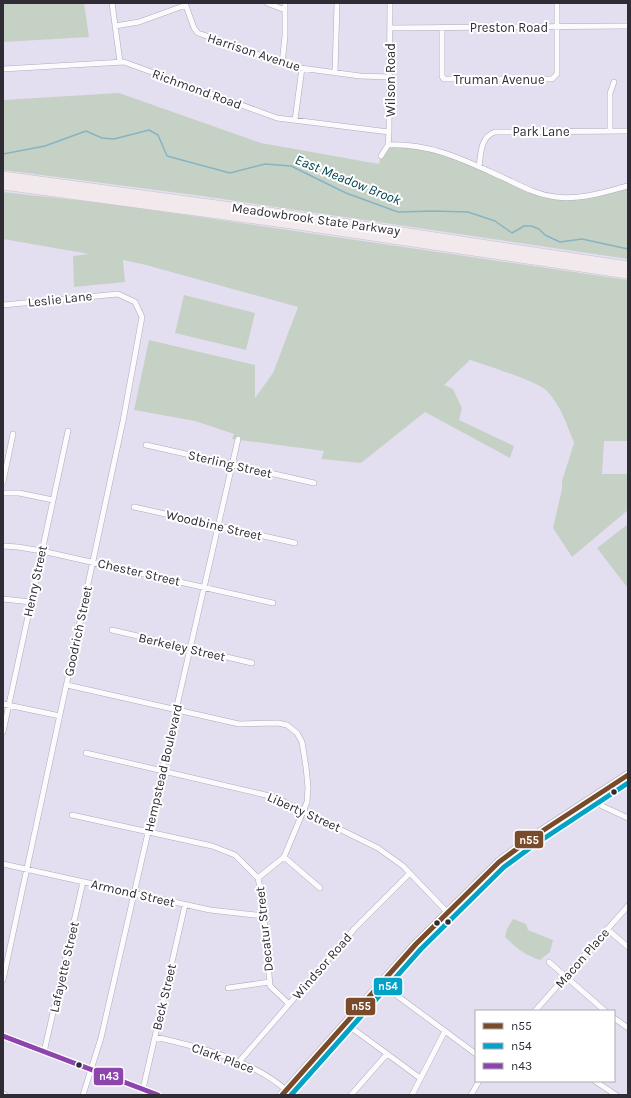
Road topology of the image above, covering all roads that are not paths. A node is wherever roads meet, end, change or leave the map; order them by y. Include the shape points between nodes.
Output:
1 (112, 3) edge
2 (267, 3) edge
3 (285, 3) edge
4 (337, 3) edge
5 (390, 3) edge
6 (557, 3) edge
7 (185, 4) edge
8 (285, 10) junction
9 (115, 26) junction
10 (628, 26) edge
11 (557, 27) junction
12 (390, 28) junction
13 (442, 28) junction
14 (120, 62) junction
15 (282, 64) junction
16 (302, 68) junction
17 (3, 69) edge
18 (335, 73) junction
19 (390, 77) junction
20 (614, 82) dead end
21 (295, 120) junction
22 (610, 131) junction
23 (628, 131) edge
24 (389, 132) junction
25 (388, 145) junction
26 (381, 156) dead end
27 (479, 167) junction
28 (3, 176) edge
29 (3, 185) edge
30 (628, 186) edge
31 (628, 266) edge
32 (628, 274) edge
33 (118, 294) joint
34 (3, 305) edge
35 (68, 431) dead end
36 (13, 434) dead end
37 (238, 439) dead end
38 (146, 445) dead end
39 (232, 465) junction
40 (3, 482) edge
41 (314, 483) dead end
42 (3, 493) edge
43 (53, 500) junction
44 (134, 507) dead end
45 (218, 526) junction
46 (295, 543) dead end
47 (3, 546) edge
48 (42, 551) junction
49 (93, 562) junction
50 (204, 587) junction
51 (3, 599) edge
52 (31, 602) junction
53 (274, 603) dead end
54 (112, 630) dead end
55 (190, 648) junction
56 (252, 663) dead end
57 (67, 685) junction
58 (6, 704) edge
59 (176, 710) junction
60 (60, 716) junction
61 (3, 732) edge
62 (86, 753) dead end
63 (162, 771) junction
64 (628, 775) edge
65 (591, 799) junction
66 (304, 811) junction
67 (72, 815) dead end
68 (628, 818) edge
69 (148, 832) junction
70 (284, 856) junction
71 (3, 864) edge
72 (27, 869) junction
73 (409, 874) junction
74 (258, 878) junction
75 (83, 882) junction
76 (320, 888) dead end
77 (134, 893) junction
78 (185, 905) junction
79 (628, 906) edge
80 (448, 913) junction
81 (264, 916) junction
82 (607, 929) junction
83 (628, 947) edge
84 (549, 962) dead end
85 (565, 976) junction
86 (3, 980) edge
87 (269, 982) junction
88 (380, 983) junction
89 (228, 988) dead end
90 (289, 1004) junction
91 (536, 1010) edge
92 (604, 1010) edge
93 (615, 1019) edge
94 (345, 1023) junction
95 (628, 1028) edge
96 (445, 1031) junction
97 (3, 1036) edge
98 (155, 1037) junction
99 (44, 1052) junction
100 (475, 1053) edge
101 (387, 1054) junction
102 (238, 1063) junction
103 (92, 1070) junction
104 (420, 1078) junction
105 (478, 1082) edge
106 (596, 1082) edge
107 (143, 1089) junction
108 (284, 1093) edge
109 (83, 1095) edge
110 (158, 1095) edge
111 (351, 1095) edge
112 (412, 1095) edge
113 (471, 1095) edge
114 (616, 1095) edge

1 - 9 street
2 - 8 street
3 - 8 street
4 - 18 street
5 - 12 street, Wilson Road
6 - 11 street
7 - 9 street via 139,22
7 - 15 street, Harrison Avenue via 194,28 202,35
8 - 15 street
9 - 14 street
10 - 11 street, Preston Road
11 - 13 street, Preston Road
11 - 13 street, Truman Avenue via 557,74 549,79 444,79
12 - 13 street, Preston Road
12 - 19 street, Wilson Road
14 - 17 street, Richmond Road
14 - 21 street, Richmond Road via 269,115
15 - 16 street, Harrison Avenue
16 - 18 street, Harrison Avenue
16 - 21 street
18 - 19 street, Harrison Avenue
19 - 24 street, Wilson Road
20 - 22 street via 610,94
21 - 24 street, Richmond Road
22 - 23 street, Park Lane
22 - 27 street, Park Lane via 495,132 487,136 483,142
24 - 25 street, Wilson Road
25 - 26 street, Wilson Road
25 - 27 street via 410,144 436,150
27 - 30 street via 530,190 557,197 590,196
28 - 31 highway, Meadowbrook State Parkway via 255,210
29 - 32 highway, Meadowbrook State Parkway via 292,224
33 - 34 street, Leslie Lane
33 - 49 street, Goodrich Street via 135,302 142,317
35 - 43 street, Henry Street
36 - 40 street
37 - 39 street, Hempstead Boulevard
38 - 39 street, Sterling Street
39 - 41 street, Sterling Street
39 - 45 street, Hempstead Boulevard
42 - 43 street via 19,493
43 - 48 street, Henry Street
44 - 45 street, Woodbine Street
45 - 46 street, Woodbine Street
45 - 50 street, Hempstead Boulevard
47 - 48 street, Chester Street
48 - 49 street, Chester Street
48 - 52 street, Henry Street
49 - 50 street, Chester Street
49 - 57 street, Goodrich Street
50 - 53 street, Chester Street
50 - 55 street, Hempstead Boulevard
51 - 52 street
52 - 58 street, Henry Street
54 - 55 street, Berkeley Street
55 - 56 street, Berkeley Street
55 - 59 street, Hempstead Boulevard
57 - 59 street
57 - 60 street, Goodrich Street
58 - 60 street
58 - 61 street, Henry Street
59 - 63 street, Hempstead Boulevard
59 - 66 street via 239,724 278,723 293,729 302,742 306,766 308,787
60 - 72 street, Goodrich Street
62 - 63 street, Liberty Street
63 - 66 street, Liberty Street via 259,793
63 - 69 street, Hempstead Boulevard
64 - 65 main road
65 - 68 street
65 - 80 main road via 509,853
66 - 70 street
66 - 73 street, Liberty Street via 378,848 393,857
67 - 69 street, Decatur Street
69 - 74 street, Decatur Street via 228,852 241,859
69 - 77 street, Hempstead Boulevard
70 - 74 street
70 - 76 street
71 - 72 street, Armond Street
72 - 75 street, Armond Street
72 - 86 street, Goodrich Street
73 - 80 street, Liberty Street
73 - 90 street, Windsor Road via 355,928
74 - 81 street, Decatur Street
75 - 77 street, Armond Street
75 - 99 street, Lafayette Street
77 - 78 street, Armond Street
77 - 103 street, Hempstead Boulevard
78 - 81 street, Armond Street
78 - 98 street, Beck Street
79 - 82 street, Macon Place
80 - 88 main road
81 - 87 street, Decatur Street
82 - 83 street
82 - 85 street, Macon Place
84 - 85 street
85 - 91 street, Macon Place
85 - 92 street
87 - 89 street
87 - 90 street, Decatur Street
88 - 94 main road
88 - 96 street
90 - 102 street, Windsor Road
93 - 95 street
94 - 101 street
94 - 108 main road
96 - 100 street
96 - 104 street
97 - 99 main road
98 - 102 street, Clark Place via 196,1047
98 - 107 street, Beck Street
99 - 103 main road
101 - 104 street
101 - 111 street
102 - 108 street, Clark Place via 269,1076
103 - 107 main road
103 - 109 street, Hempstead Boulevard
104 - 112 street
105 - 113 street
106 - 114 street
107 - 110 main road

